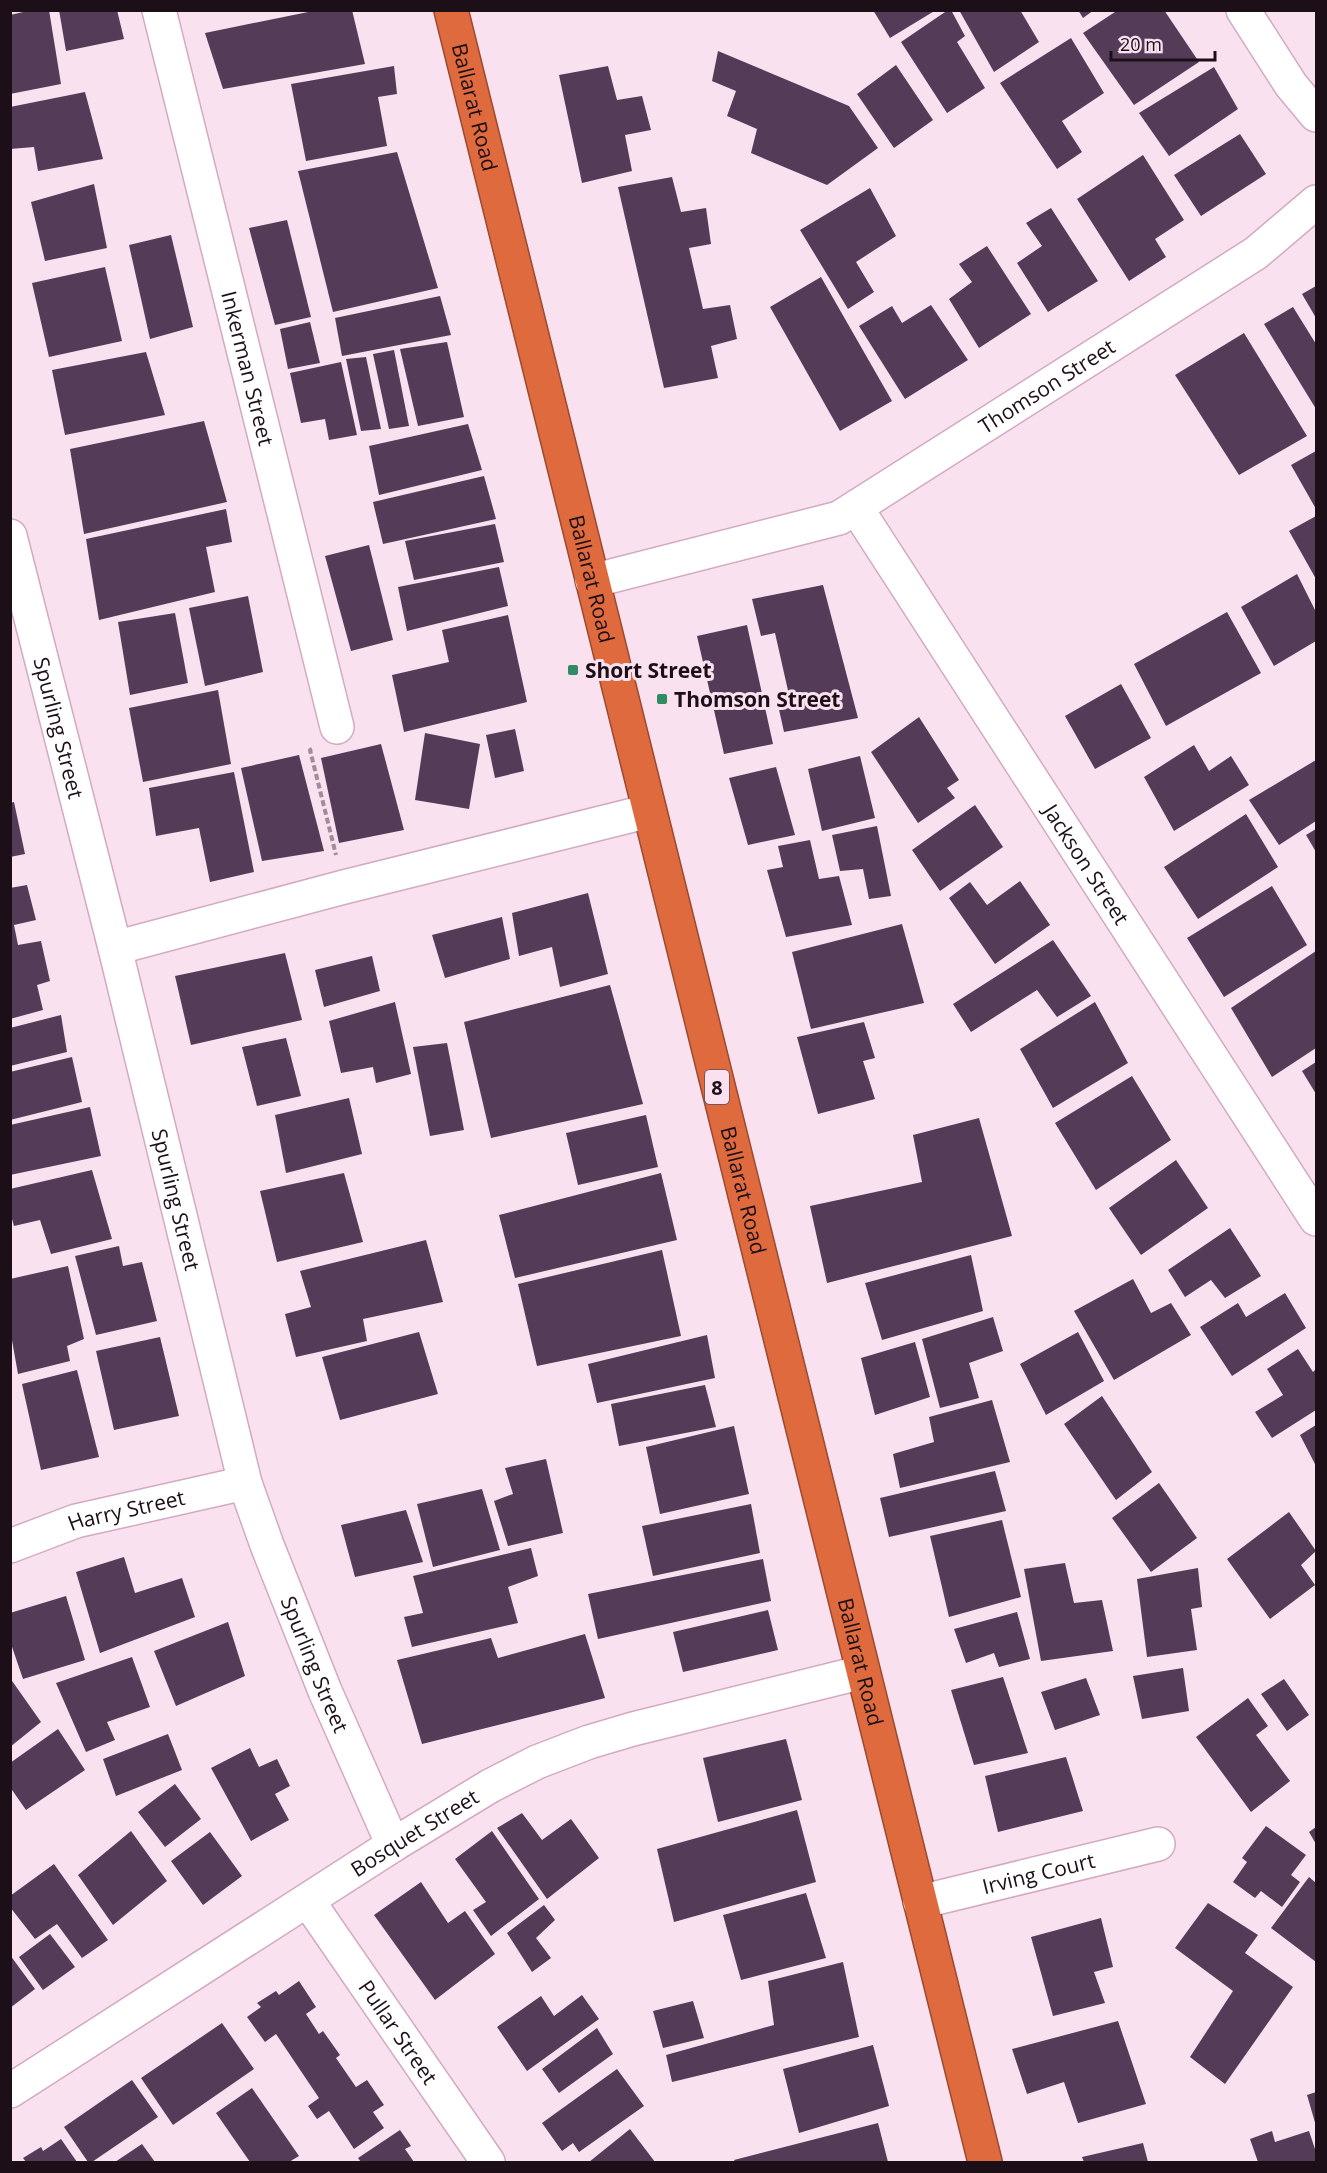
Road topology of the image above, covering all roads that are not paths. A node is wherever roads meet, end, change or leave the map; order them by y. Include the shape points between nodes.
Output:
1 (159, 10) edge
2 (451, 10) edge
3 (1243, 10) edge
4 (1291, 85) junction
5 (1317, 115) edge
6 (1317, 139) edge
7 (1317, 202) edge
8 (1317, 226) edge
9 (1256, 253) junction
10 (857, 508) junction
11 (10, 536) edge
12 (592, 581) junction
13 (17, 592) edge
14 (337, 727) road end
15 (649, 811) junction
16 (115, 948) junction
17 (1317, 1219) edge
18 (245, 1483) junction
19 (10, 1546) edge
20 (863, 1672) junction
21 (1158, 1844) dead end
22 (393, 1845) junction
23 (308, 1902) junction
24 (920, 1902) junction
25 (10, 2091) edge
26 (488, 2163) edge
27 (985, 2163) edge

1 - 14 street, Inkerman Street
2 - 12 highway, Ballarat Road / 8
3 - 4 street
4 - 5 street
4 - 6 street
7 - 9 street, Thomson Street
8 - 9 street, Thomson Street
9 - 10 street, Thomson Street
10 - 12 street, Thomson Street via 816,526
10 - 17 street, Jackson Street
11 - 13 street, Spurling Street
12 - 15 highway, Ballarat Road / 8
13 - 16 street, Spurling Street
15 - 16 street
15 - 20 highway, Ballarat Road / 8
16 - 18 street, Spurling Street
18 - 19 street, Harry Street via 75,1521
18 - 22 street, Spurling Street via 325,1691
20 - 22 street, Bosquet Street via 589,1742 490,1786
20 - 24 highway, Ballarat Road / 8
21 - 24 street, Irving Court
22 - 23 street, Bosquet Street
23 - 25 street, Bosquet Street
23 - 26 street, Pullar Street
24 - 27 highway, Ballarat Road / 8

